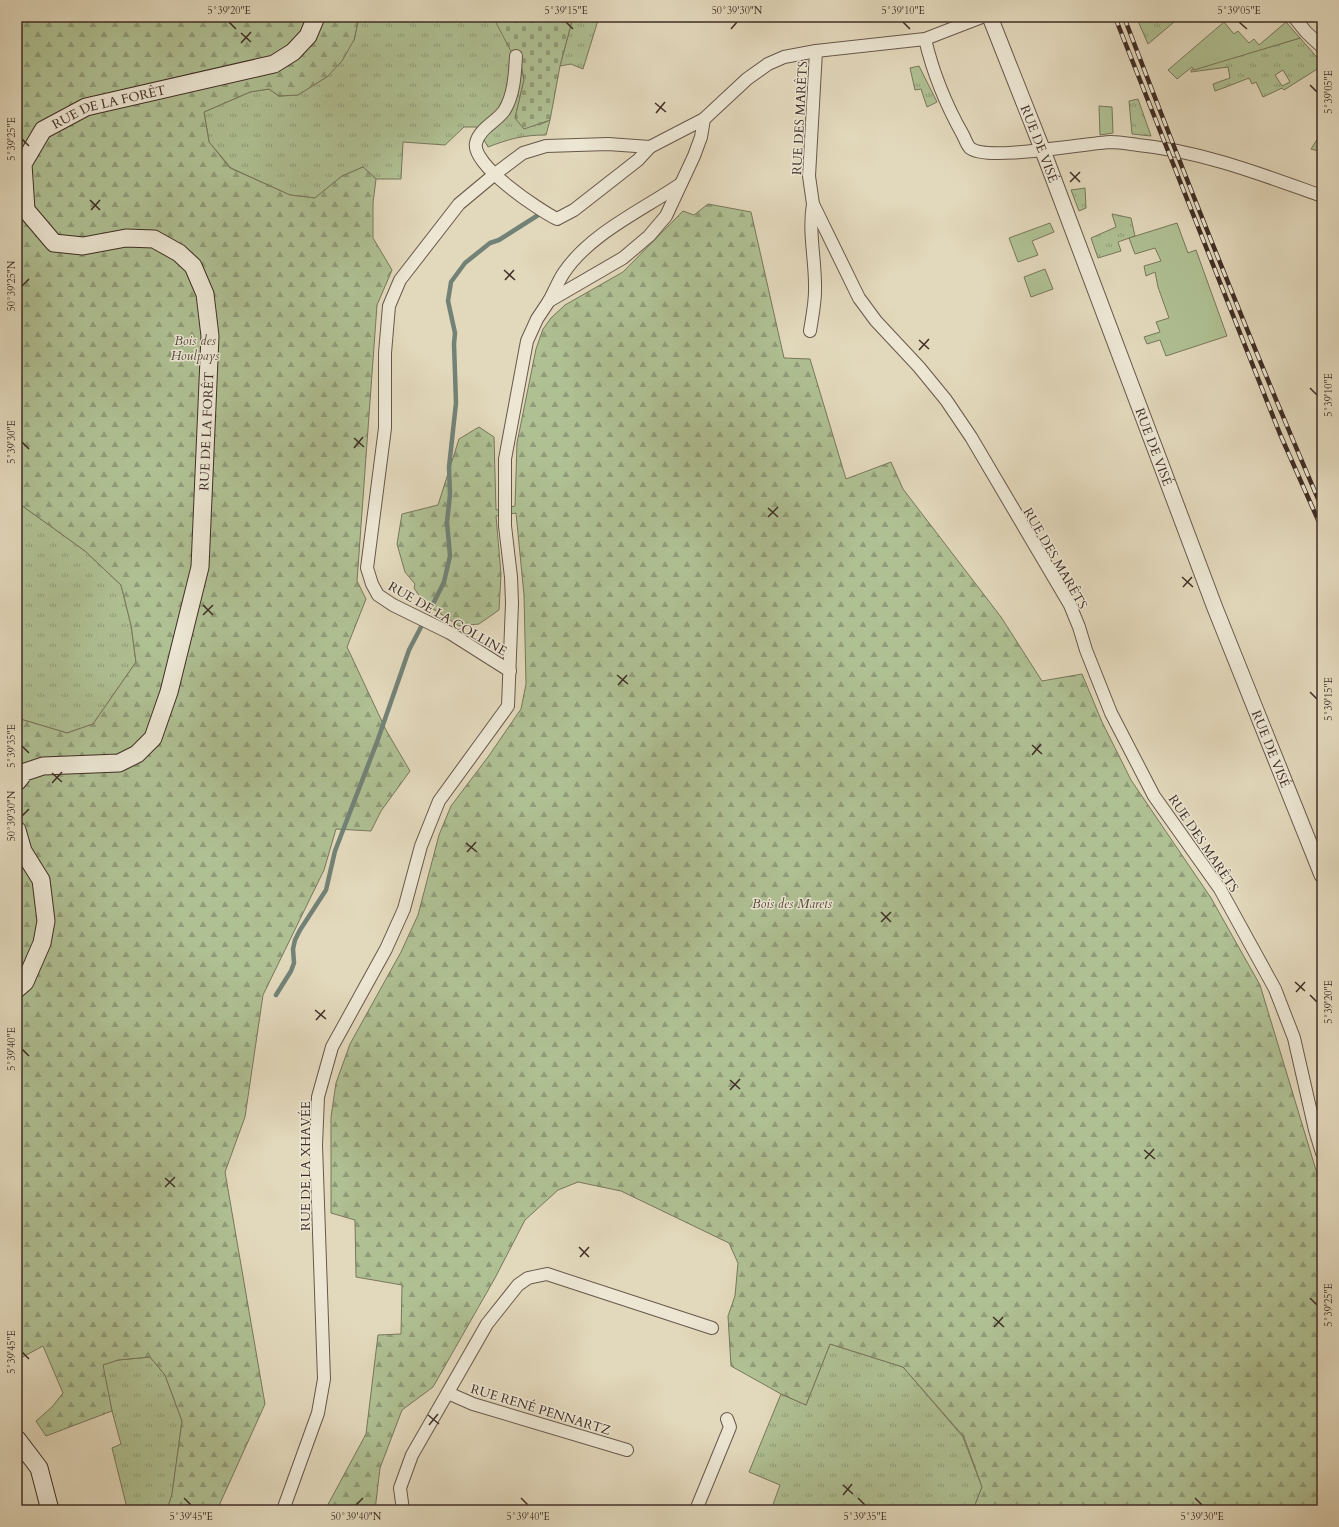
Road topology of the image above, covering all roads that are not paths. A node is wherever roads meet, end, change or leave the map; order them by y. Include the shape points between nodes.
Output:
1 (316, 17) edge
2 (982, 17) edge
3 (990, 17) edge
4 (1294, 17) edge
5 (925, 39) junction
6 (1322, 46) edge
7 (816, 51) junction
8 (516, 56) dead end
9 (704, 120) junction
10 (650, 147) junction
11 (1043, 151) junction
12 (494, 174) junction
13 (680, 184) junction
14 (1322, 196) edge
15 (813, 204) junction
16 (549, 301) junction
17 (810, 332) dead end
18 (510, 671) junction
19 (17, 782) edge
20 (17, 830) edge
21 (1322, 875) edge
22 (17, 988) edge
23 (1322, 1154) edge
24 (712, 1328) dead end
25 (448, 1393) junction
26 (728, 1419) dead end
27 (17, 1438) edge
28 (627, 1450) dead end
29 (50, 1510) edge
30 (283, 1510) edge
31 (403, 1510) edge
32 (696, 1510) edge

1 - 19 main road, RUE DE LA FORÊT via 308,36 293,52 274,64 86,107 43,130 24,164 26,210 54,243 83,246 126,238 154,240 179,253 193,266 205,294 210,336 200,567 170,692 153,738 137,754 120,763 43,766 25,772
2 - 5 street
3 - 11 street, RUE DE VISÉ
4 - 6 street
5 - 7 street
5 - 11 street via 930,63 970,148 992,153
7 - 9 street via 784,57 768,64 747,79
7 - 15 street, RUE DES MARÊTS via 809,176
8 - 12 street via 515,78 508,104 479,134 475,144 478,155
9 - 10 street
9 - 13 street via 694,156
10 - 12 street, RUE DE LA COLLINE via 608,144 546,146 523,154
10 - 12 street via 638,160 574,210 557,219 520,196
11 - 14 street via 1112,142 1166,148 1258,173
11 - 21 street, RUE DE VISÉ via 1215,608
12 - 18 street, RUE DE LA COLLINE via 454,210 400,280 389,306 385,353 385,428 367,568 378,595 450,633
13 - 16 street, RUE DE LA XHAVÉE via 595,240 564,272
13 - 16 street via 666,216 649,236 623,258
15 - 17 street via 811,213 815,292
15 - 23 street, RUE DES MARÊTS via 859,298 946,400 1070,605 1111,713 1154,796 1220,890 1275,989 1294,1038
16 - 18 street, RUE DE LA XHAVÉE via 527,341 505,459 505,526 512,596
18 - 30 street, RUE DE LA XHAVÉE via 508,706 439,801 421,846 404,910 386,949 332,1047 318,1097 316,1145 324,1379 318,1413
20 - 22 main road via 23,850 42,880 46,921 42,943 25,982
24 - 25 street via 547,1274 535,1276 518,1284 487,1324
25 - 28 street, RUE RENÉ PENNARTZ via 473,1404
25 - 31 street via 412,1455 400,1488
26 - 32 street via 730,1427
27 - 29 main road via 39,1468

